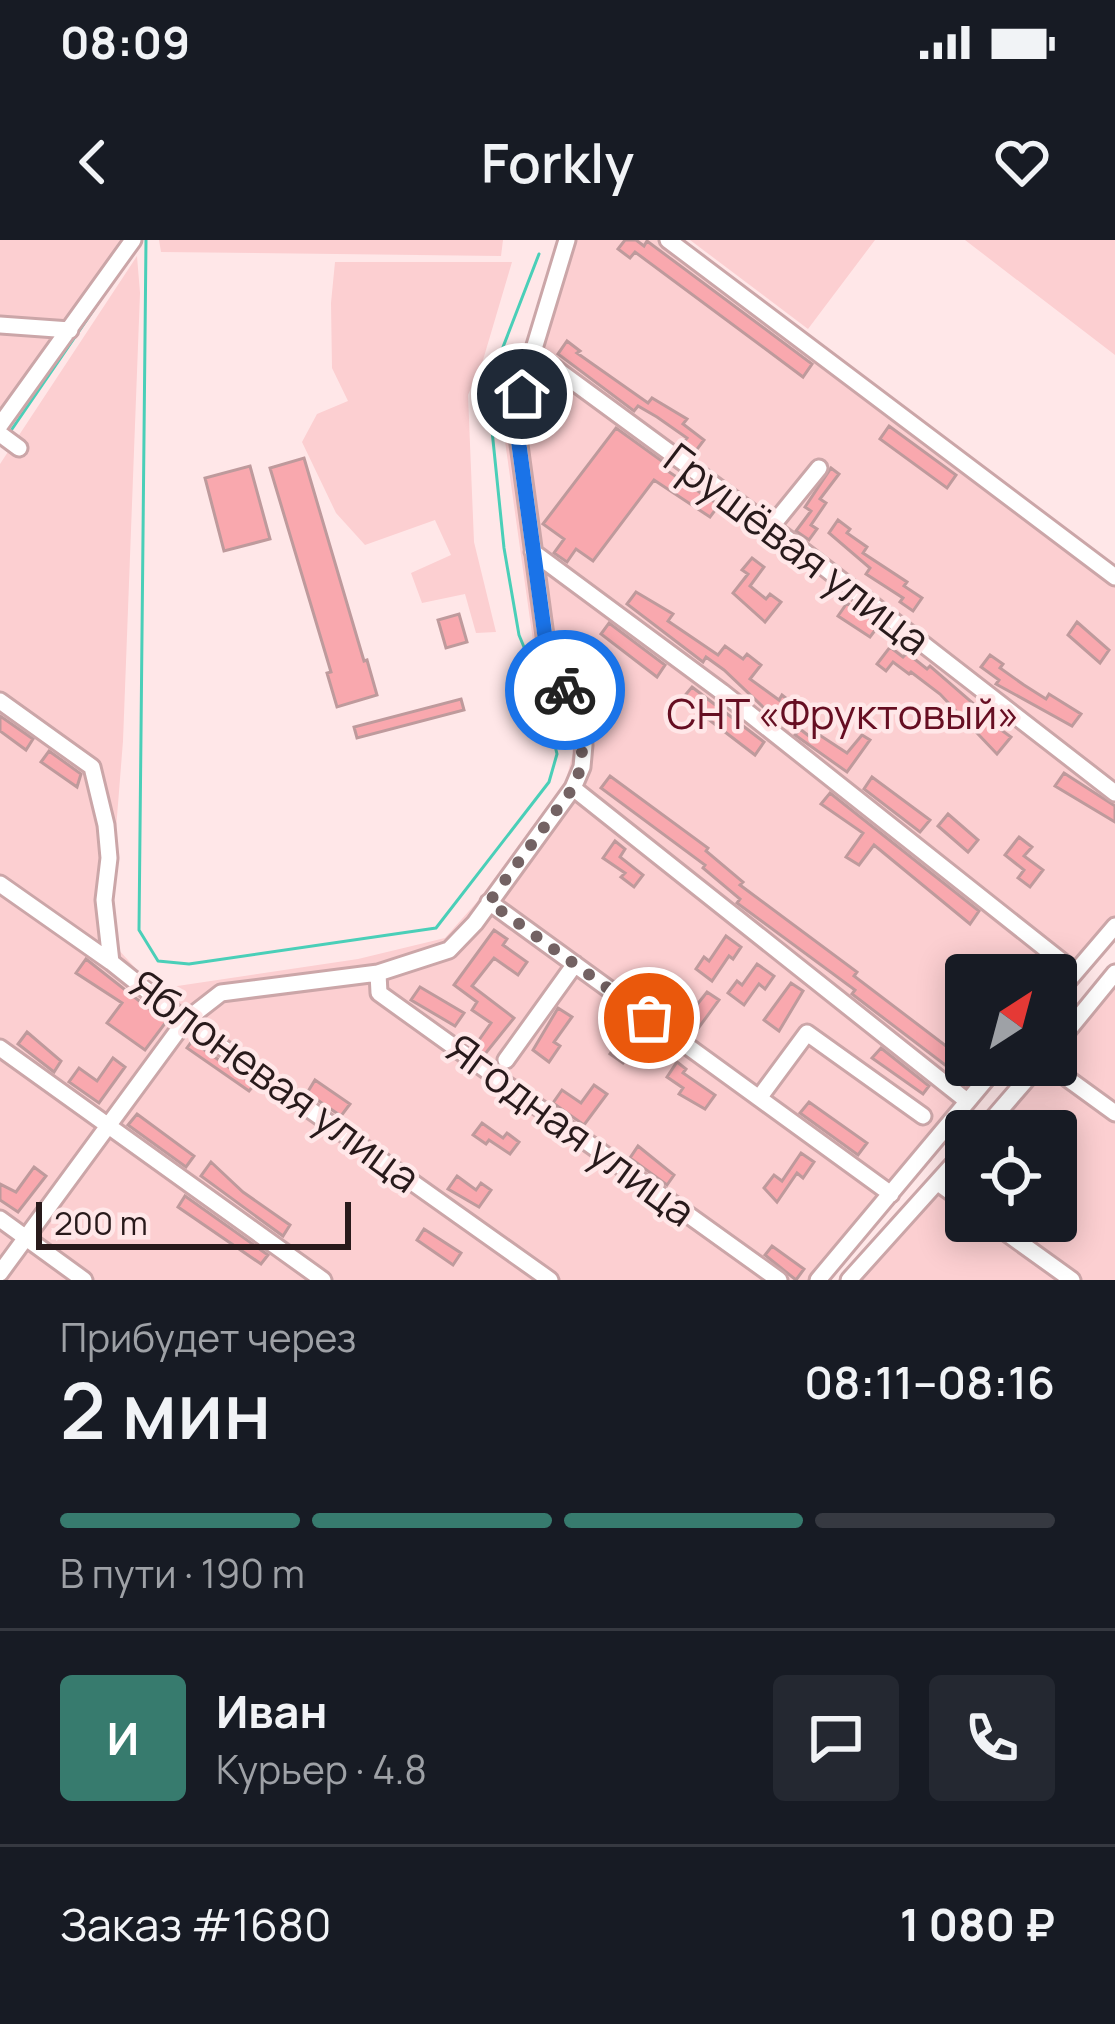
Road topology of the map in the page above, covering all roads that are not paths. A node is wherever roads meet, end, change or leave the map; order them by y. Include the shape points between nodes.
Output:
1 (133, 240) edge
2 (567, 240) edge
3 (668, 240) edge
4 (0, 325) edge
5 (70, 330) junction
6 (533, 352) junction
7 (6, 430) edge
8 (819, 468) dead end
9 (771, 527) junction
10 (533, 552) junction
11 (1115, 577) edge
12 (0, 701) edge
13 (573, 788) junction
14 (1115, 793) edge
15 (0, 884) edge
16 (489, 902) junction
17 (1115, 926) edge
18 (1052, 954) edge
19 (111, 962) junction
20 (575, 964) junction
21 (1077, 970) edge
22 (1115, 973) edge
23 (378, 974) junction
24 (1077, 1019) edge
25 (185, 1021) junction
26 (0, 1048) edge
27 (506, 1060) dead end
28 (1077, 1085) edge
29 (980, 1086) edge
30 (1021, 1086) edge
31 (759, 1098) junction
32 (968, 1101) junction
33 (1000, 1110) edge
34 (1115, 1113) edge
35 (923, 1116) dead end
36 (110, 1125) junction
37 (945, 1175) edge
38 (938, 1183) junction
39 (945, 1188) edge
40 (891, 1194) junction
41 (0, 1219) edge
42 (25, 1238) junction
43 (1020, 1242) edge
44 (0, 1273) edge
45 (825, 1277) edge
46 (84, 1280) edge
47 (323, 1280) edge
48 (550, 1280) edge
49 (779, 1280) edge
50 (849, 1280) edge
51 (1072, 1280) edge

1 - 5 street
2 - 6 street
3 - 11 street
4 - 5 street
5 - 7 street
6 - 9 street, Грушёвая улица
6 - 10 street via 517,430
8 - 9 street
9 - 14 street, Грушёвая улица
10 - 13 street via 546,644 584,745
10 - 18 street
12 - 19 street via 92,767 106,825
13 - 16 street
13 - 32 street
15 - 19 street, Яблоневая улица
16 - 20 street
16 - 23 street via 449,950
17 - 21 street
19 - 25 street, Яблоневая улица
20 - 27 street
20 - 31 street
22 - 24 street
23 - 25 street via 220,993
23 - 49 street, Ягодная улица via 379,992
25 - 36 street
25 - 48 street, Яблоневая улица
26 - 36 street
28 - 34 street
29 - 32 street
30 - 33 street
31 - 35 street via 808,1033
31 - 40 street
32 - 40 street
36 - 42 street
36 - 47 street
37 - 38 street
38 - 39 street
38 - 50 street
40 - 45 street
41 - 42 street
42 - 44 street
42 - 46 street
43 - 51 street

